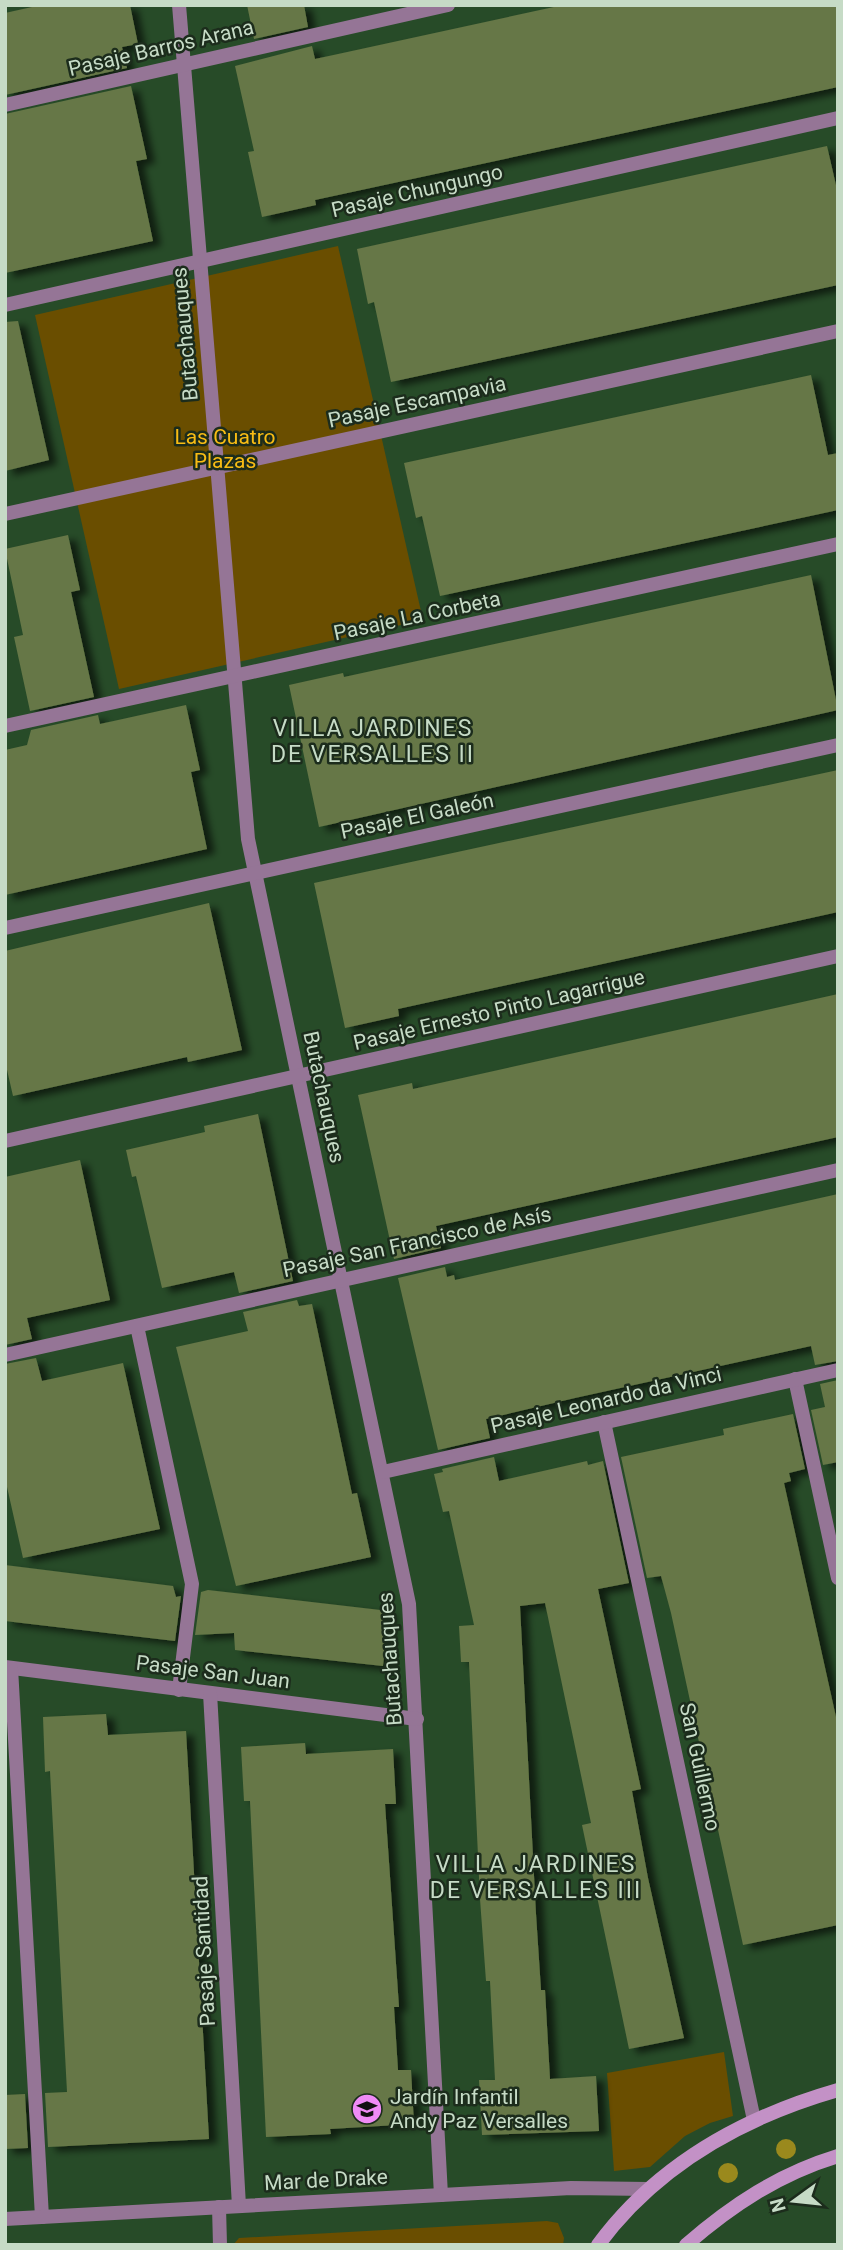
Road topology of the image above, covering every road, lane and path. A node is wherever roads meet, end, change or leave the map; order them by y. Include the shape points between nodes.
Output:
1 (179, 5) edge
2 (448, 5) edge
3 (184, 65) junction
4 (5, 105) edge
5 (838, 118) edge
6 (200, 261) junction
7 (5, 305) edge
8 (838, 331) edge
9 (217, 467) junction
10 (5, 514) edge
11 (838, 544) edge
12 (234, 676) junction
13 (5, 726) edge
14 (838, 745) edge
15 (255, 874) junction
16 (5, 928) edge
17 (838, 956) edge
18 (298, 1076) junction
19 (5, 1141) edge
20 (838, 1170) edge
21 (342, 1280) junction
22 (137, 1326) junction
23 (5, 1355) edge
24 (838, 1370) edge
25 (796, 1379) junction
26 (604, 1422) junction
27 (383, 1472) junction
28 (838, 1578) edge
29 (8, 1668) edge
30 (179, 1689) junction
31 (210, 1693) junction
32 (416, 1719) junction
33 (838, 2090) edge
34 (754, 2120) junction
35 (838, 2156) edge
36 (649, 2189) junction
37 (441, 2195) junction
38 (239, 2206) junction
39 (219, 2207) junction
40 (42, 2217) junction
41 (5, 2219) edge
42 (220, 2245) edge
43 (598, 2245) edge
44 (686, 2245) edge

1 - 3 street, Butachauques
2 - 3 street, Pasaje Barros Arana
3 - 4 street, Pasaje Barros Arana
3 - 6 street, Butachauques
5 - 6 street, Pasaje Chungungo
6 - 7 street, Pasaje Chungungo
6 - 9 street, Butachauques
8 - 9 street, Pasaje Escampavia
9 - 10 street, Pasaje Escampavia
9 - 12 street, Butachauques
11 - 12 street, Pasaje La Corbeta
12 - 13 street, Pasaje La Corbeta
12 - 15 street, Butachauques
14 - 15 street, Pasaje El Galeón
15 - 16 street, Pasaje El Galeón
15 - 18 street, Butachauques
17 - 18 street, Pasaje Ernesto Pinto Lagarrigue
18 - 19 street, Pasaje Ernesto Pinto Lagarrigue
18 - 21 street, Butachauques
20 - 21 street, Pasaje San Francisco de Asís
21 - 22 street, Pasaje San Francisco de Asís
21 - 27 street, Butachauques
22 - 23 street, Pasaje San Francisco de Asís
22 - 30 street via 192,1584
24 - 25 street, Pasaje Leonardo da Vinci
25 - 26 street, Pasaje Leonardo da Vinci
25 - 28 street
26 - 27 street, Pasaje Leonardo da Vinci
26 - 34 street, San Guillermo
27 - 32 street, Butachauques via 410,1604
29 - 30 street, Pasaje San Juan
29 - 40 street
30 - 31 street, Pasaje San Juan
31 - 32 street, Pasaje San Juan
31 - 38 street, Pasaje Santidad
32 - 37 street, Butachauques
33 - 34 main road
34 - 36 main road via 704,2146
35 - 44 main road via 777,2179
36 - 37 street, Mar de Drake
36 - 43 main road
37 - 38 street, Mar de Drake
38 - 39 street, Mar de Drake
39 - 40 street, Mar de Drake
39 - 42 street
40 - 41 street, Mar de Drake

